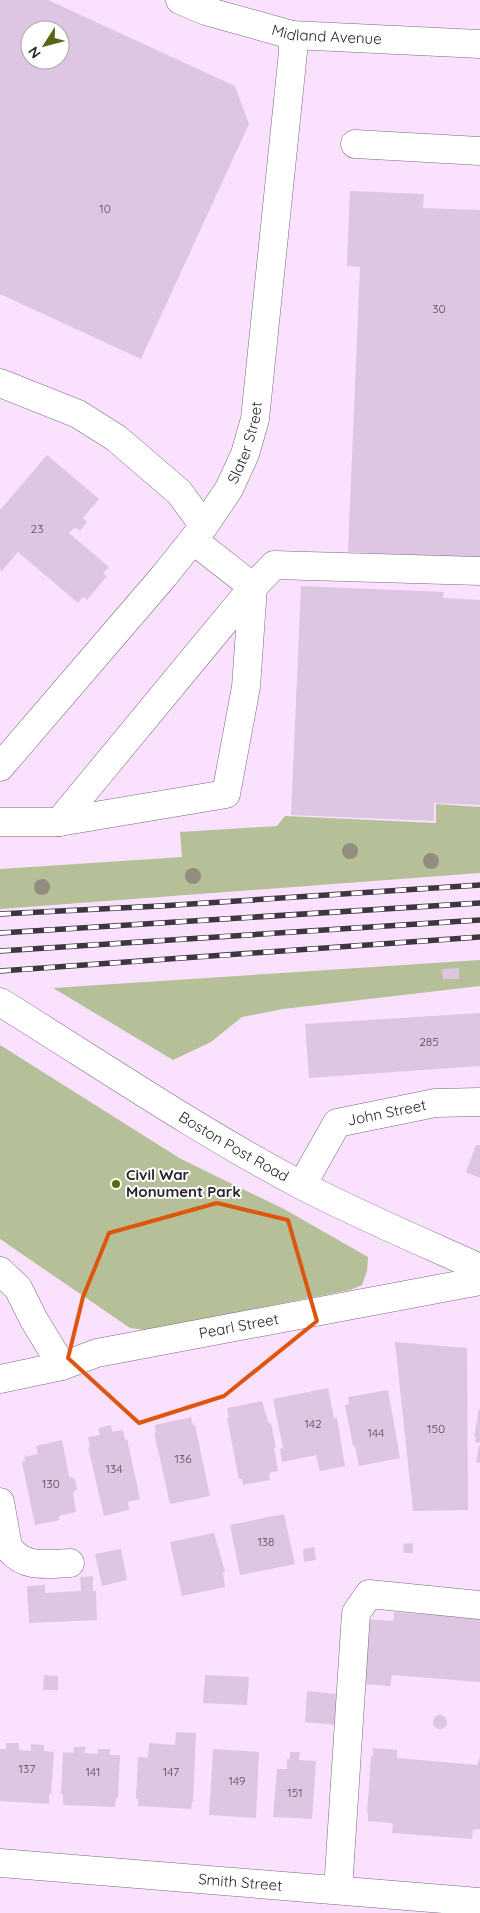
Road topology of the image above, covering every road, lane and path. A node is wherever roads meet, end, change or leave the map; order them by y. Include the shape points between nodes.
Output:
1 (180, 0) edge
2 (292, 35) junction
3 (480, 44) edge
4 (355, 144) dead end
5 (480, 151) edge
6 (0, 383) edge
7 (199, 533) junction
8 (480, 571) edge
9 (253, 587) junction
10 (0, 767) edge
11 (0, 822) edge
12 (59, 822) junction
13 (0, 1002) edge
14 (480, 1102) edge
15 (302, 1185) junction
16 (480, 1268) edge
17 (0, 1271) edge
18 (480, 1281) edge
19 (62, 1366) junction
20 (0, 1379) edge
21 (0, 1502) edge
22 (70, 1563) dead end
23 (480, 1605) edge
24 (0, 1863) edge
25 (338, 1890) junction
26 (480, 1902) edge

1 - 2 street, Midland Avenue via 206,11
2 - 3 street, Midland Avenue
2 - 7 street, Slater Street via 293,52 255,419 233,480
4 - 5 street
6 - 7 street via 78,414 116,438 179,492
7 - 9 street
7 - 10 street, Slater Street
8 - 9 street via 274,565
9 - 12 street
9 - 12 street via 246,687 226,794
11 - 12 street
13 - 15 street, Boston Post Road via 153,1100
14 - 15 street, John Street via 435,1103 337,1122
15 - 16 street, Boston Post Road
17 - 19 street via 18,1288
18 - 19 street, Pearl Street via 97,1353
19 - 20 street, Pearl Street
21 - 22 street via 8,1547 21,1561 34,1565
23 - 25 street via 369,1594 356,1613
24 - 25 street, Smith Street
25 - 26 street, Smith Street

